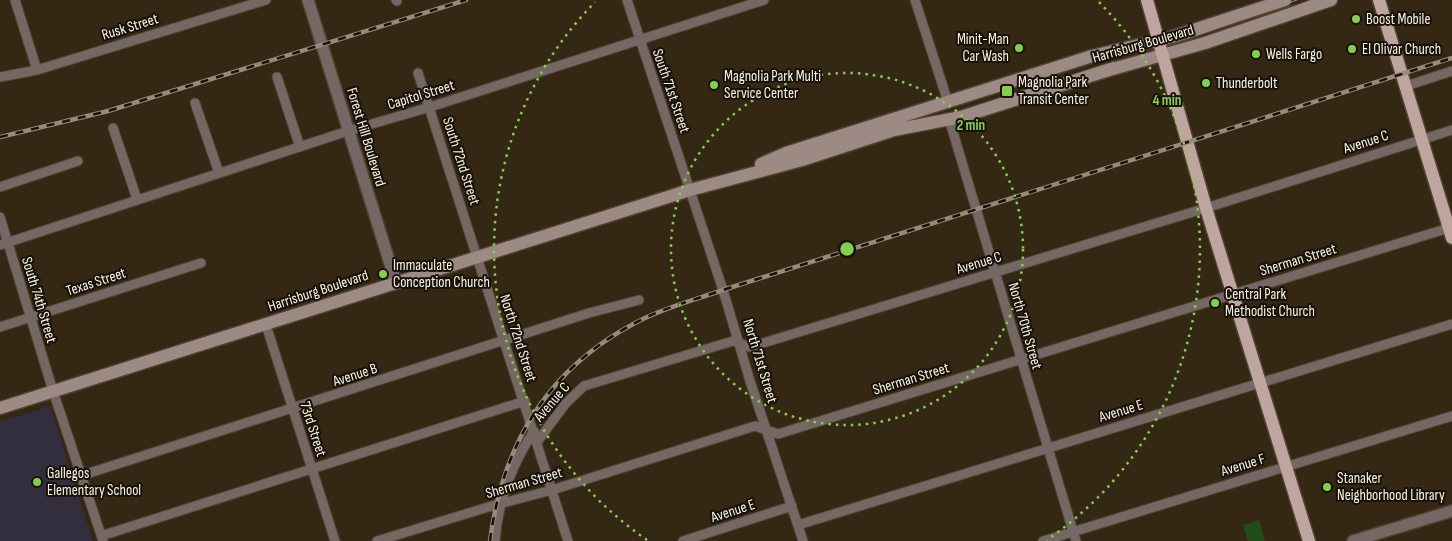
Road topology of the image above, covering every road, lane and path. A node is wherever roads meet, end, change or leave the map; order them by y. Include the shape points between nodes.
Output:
1 (15, 0) edge
2 (266, 0) edge
3 (308, 0) edge
4 (627, 0) edge
5 (764, 0) edge
6 (915, 0) edge
7 (1147, 0) edge
8 (1285, 0) edge
9 (1331, 0) edge
10 (1379, 0) edge
11 (639, 40) junction
12 (1159, 40) junction
13 (1162, 56) junction
14 (37, 70) junction
15 (1452, 71) edge
16 (418, 73) dead end
17 (0, 77) edge
18 (277, 77) dead end
19 (1406, 86) junction
20 (948, 102) junction
21 (195, 103) dead end
22 (430, 107) junction
23 (949, 119) junction
24 (113, 128) dead end
25 (1452, 130) edge
26 (348, 131) junction
27 (1422, 139) junction
28 (300, 147) junction
29 (78, 161) dead end
30 (219, 174) junction
31 (731, 177) junction
32 (0, 187) edge
33 (690, 190) junction
34 (137, 200) junction
35 (1206, 208) junction
36 (0, 217) edge
37 (1451, 231) edge
38 (4, 244) edge
39 (478, 258) junction
40 (201, 263) dead end
41 (995, 272) junction
42 (396, 283) junction
43 (1233, 295) junction
44 (639, 300) dead end
45 (30, 318) junction
46 (1452, 324) edge
47 (266, 325) junction
48 (0, 327) edge
49 (505, 342) junction
50 (740, 342) junction
51 (1020, 360) junction
52 (1261, 382) junction
53 (53, 391) junction
54 (525, 401) junction
55 (0, 408) edge
56 (292, 409) junction
57 (1452, 416) edge
58 (768, 430) junction
59 (534, 431) junction
60 (537, 442) junction
61 (1048, 448) junction
62 (1287, 467) junction
63 (312, 468) junction
64 (80, 476) junction
65 (552, 490) junction
66 (500, 504) junction
67 (792, 506) junction
68 (1452, 511) edge
69 (798, 525) junction
70 (1074, 532) junction
71 (102, 539) edge
72 (335, 541) edge
73 (378, 541) edge
74 (495, 541) edge
75 (568, 541) edge
76 (683, 541) edge
77 (803, 541) edge
78 (1043, 541) edge
79 (1076, 541) edge
80 (1309, 541) edge
81 (1353, 541) edge

1 - 14 street
2 - 14 street, Rusk Street
3 - 26 street, Forest Hill Boulevard
4 - 11 street, South 71st Street
5 - 11 street, Capitol Street
6 - 20 street
7 - 12 main road
8 - 12 main road, Harrisburg Boulevard
9 - 13 main road, Harrisburg Boulevard
10 - 19 main road
11 - 22 street, Capitol Street
11 - 33 street, South 71st Street
12 - 13 main road
12 - 20 main road, Harrisburg Boulevard via 1092,56
13 - 23 main road, Harrisburg Boulevard
13 - 35 main road
14 - 17 street, Rusk Street
15 - 19 street
16 - 22 street, South 72nd Street
18 - 28 street
19 - 27 main road
20 - 31 main road, Harrisburg Boulevard via 786,153
21 - 30 street
22 - 26 street, Capitol Street
22 - 39 street, South 72nd Street
23 - 31 main road, Harrisburg Boulevard via 894,130 802,160
23 - 41 street, North 70th Street
24 - 34 street
25 - 27 street, Avenue C
26 - 28 street, Capitol Street
26 - 42 street, Forest Hill Boulevard
27 - 35 street, Avenue C
27 - 37 main road
28 - 30 street, Capitol Street
29 - 32 street
30 - 34 street, Capitol Street
31 - 33 main road, Harrisburg Boulevard
33 - 39 main road, Harrisburg Boulevard
33 - 50 street, North 71st Street
34 - 38 street, Capitol Street
35 - 41 street, Avenue C
35 - 43 main road
36 - 38 street, South 74th Street
37 - 43 street, Sherman Street
38 - 45 street, South 74th Street
39 - 42 main road, Harrisburg Boulevard
39 - 49 street, North 72nd Street
40 - 45 street, Texas Street
41 - 50 street, Avenue C via 750,347
41 - 51 street, North 70th Street
42 - 47 main road, Harrisburg Boulevard
43 - 51 street, Sherman Street
43 - 52 main road
44 - 49 street, Avenue B
45 - 48 street, Texas Street
45 - 53 street, South 74th Street
46 - 52 street, Avenue E
47 - 53 main road, Harrisburg Boulevard
47 - 56 street, 73rd Street
49 - 54 street, North 72nd Street
49 - 56 street, Avenue B
50 - 58 street, North 71st Street
50 - 60 street, Avenue C via 733,341 584,386 566,402
51 - 58 street, Sherman Street via 778,434
51 - 61 street, North 70th Street
52 - 61 street, Avenue E
52 - 62 main road
53 - 55 main road, Harrisburg Boulevard
53 - 64 street, South 74th Street
54 - 59 street, North 72nd Street
54 - 63 street, Avenue C
56 - 63 street, 73rd Street
56 - 64 street, Avenue B
57 - 62 street, Avenue F
58 - 65 street, Sherman Street via 755,426
58 - 67 street, North 71st Street
59 - 60 street, North 72nd Street
59 - 66 street via 519,453
60 - 65 street, North 72nd Street
61 - 69 street, Avenue E
61 - 70 street, North 70th Street
62 - 70 street, Avenue F
62 - 80 main road
63 - 71 street, Avenue C
63 - 72 street, 73rd Street
64 - 71 street, South 74th Street
65 - 66 street, Sherman Street
65 - 75 street, North 72nd Street
66 - 73 street, Sherman Street
66 - 74 street
67 - 69 street, North 71st Street
67 - 76 street, Avenue E
68 - 81 street
69 - 77 street, North 71st Street
70 - 78 street, Avenue F
70 - 79 street, North 70th Street

